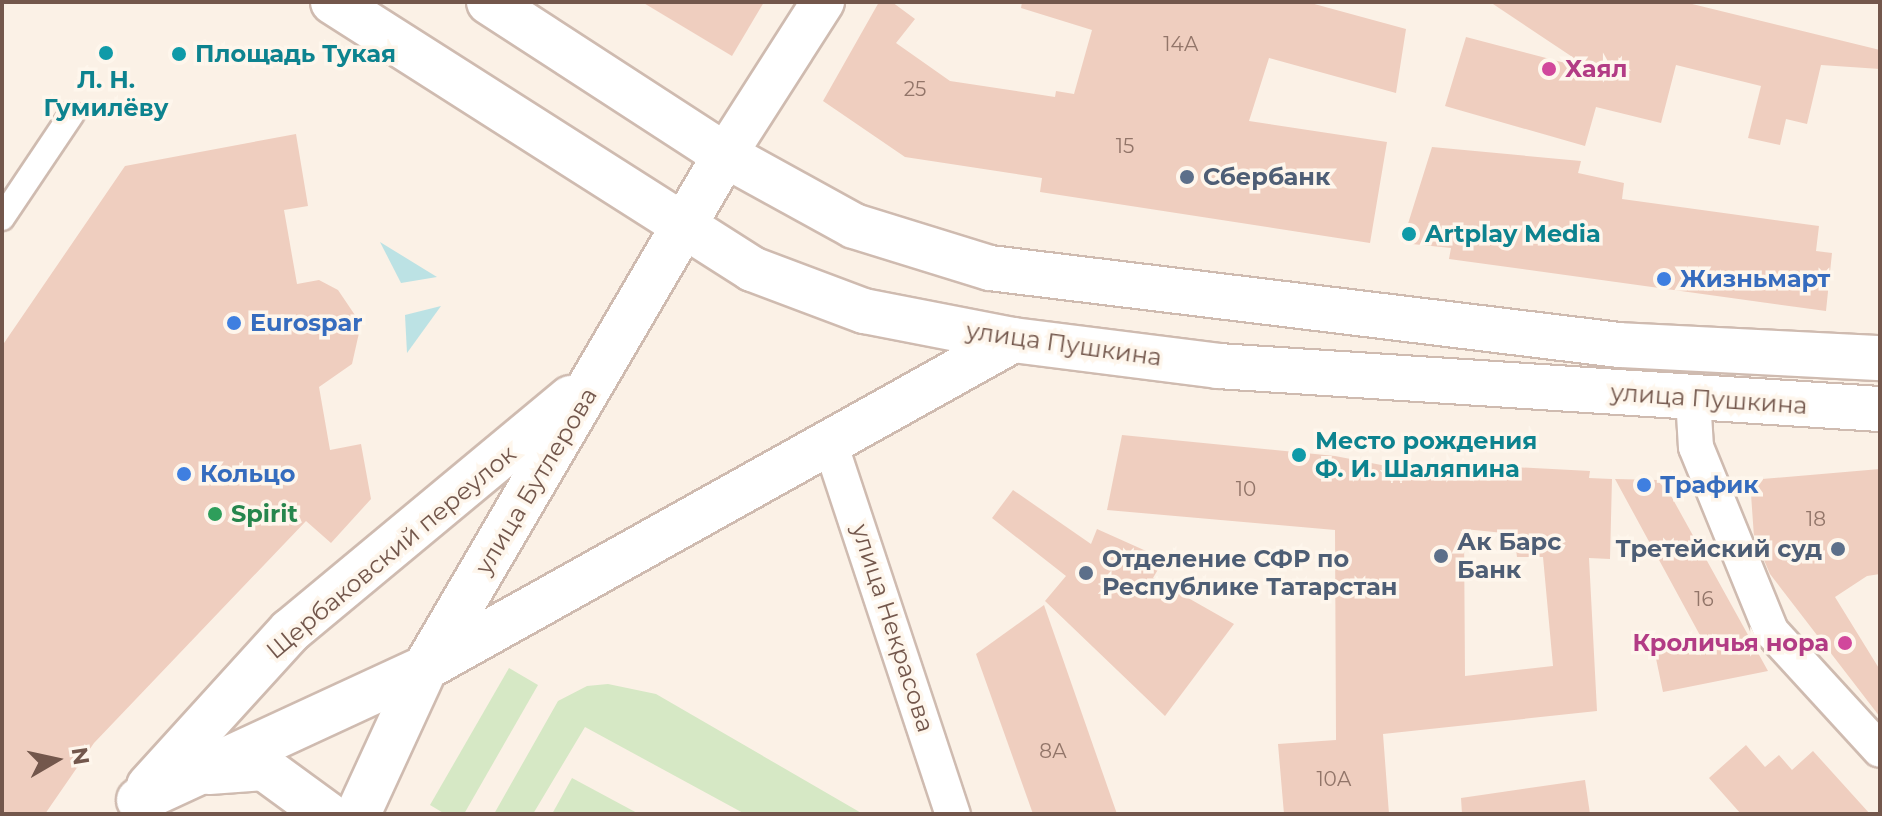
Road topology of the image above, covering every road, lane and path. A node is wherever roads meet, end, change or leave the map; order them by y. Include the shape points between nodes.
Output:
1 (333, 2) edge
2 (489, 2) edge
3 (823, 2) edge
4 (72, 114) dead end
5 (725, 155) junction
6 (2, 218) edge
7 (680, 226) junction
8 (1013, 340) junction
9 (1880, 358) edge
10 (600, 373) junction
11 (1693, 397) junction
12 (1880, 409) edge
13 (830, 443) junction
14 (425, 668) junction
15 (1880, 750) edge
16 (182, 775) junction
17 (135, 807) edge
18 (327, 814) edge
19 (358, 814) edge
20 (953, 814) edge

1 - 7 main road, улица Пушкина
2 - 5 main road, улица Пушкина
3 - 5 street
4 - 6 street
5 - 7 main road, улица Бутлерова
5 - 9 main road, улица Пушкина via 854,226 990,268 1587,342
7 - 8 main road, улица Пушкина via 806,293
7 - 10 main road, улица Бутлерова
8 - 11 main road, улица Пушкина via 1218,366
8 - 13 main road
10 - 14 main road, улица Бутлерова
10 - 17 main road, Щербаковский переулок via 290,631 168,758
11 - 12 main road, улица Пушкина
11 - 15 street via 1696,447 1771,631
13 - 14 main road
13 - 20 street, улица Некрасова
14 - 16 main road
14 - 19 main road, улица Бутлерова
16 - 17 main road
16 - 18 main road via 264,768

